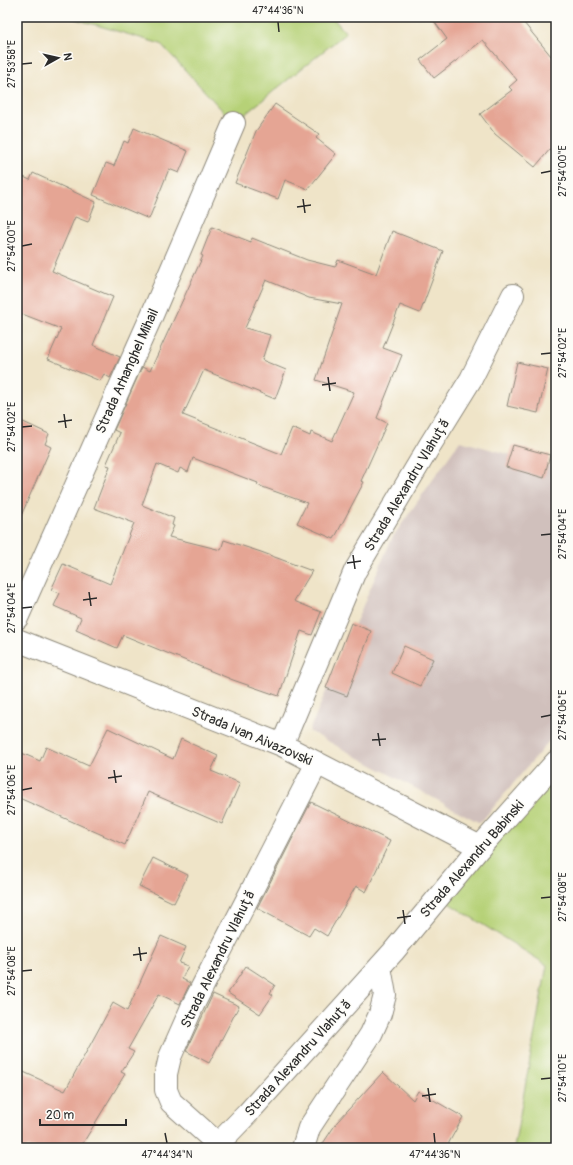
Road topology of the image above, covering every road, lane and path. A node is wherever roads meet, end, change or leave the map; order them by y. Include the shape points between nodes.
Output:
1 (234, 123) dead end
2 (513, 295) dead end
3 (17, 618) edge
4 (17, 640) edge
5 (282, 745) junction
6 (556, 762) edge
7 (316, 763) junction
8 (480, 847) junction
9 (380, 967) junction
10 (216, 1146) edge
11 (303, 1148) edge

1 - 3 street, Strada Arhanghel Mihail
2 - 5 street, Strada Аlexandru Vlahuță via 471,379 355,571
4 - 5 street, Strada Ivan Aivazovski
5 - 7 street, Strada Ivan Aivazovski
6 - 8 street, Strada Alexandru Babinski
7 - 8 street, Strada Ivan Aivazovski
7 - 10 street, Strada Alexandru Vlahuță via 193,1005 170,1057 166,1090 171,1102
8 - 9 street, Strada Alexandru Babinski
9 - 10 street, Strada Аlexandru Vlahuță
9 - 11 street via 385,995 380,1014 371,1034 309,1128

